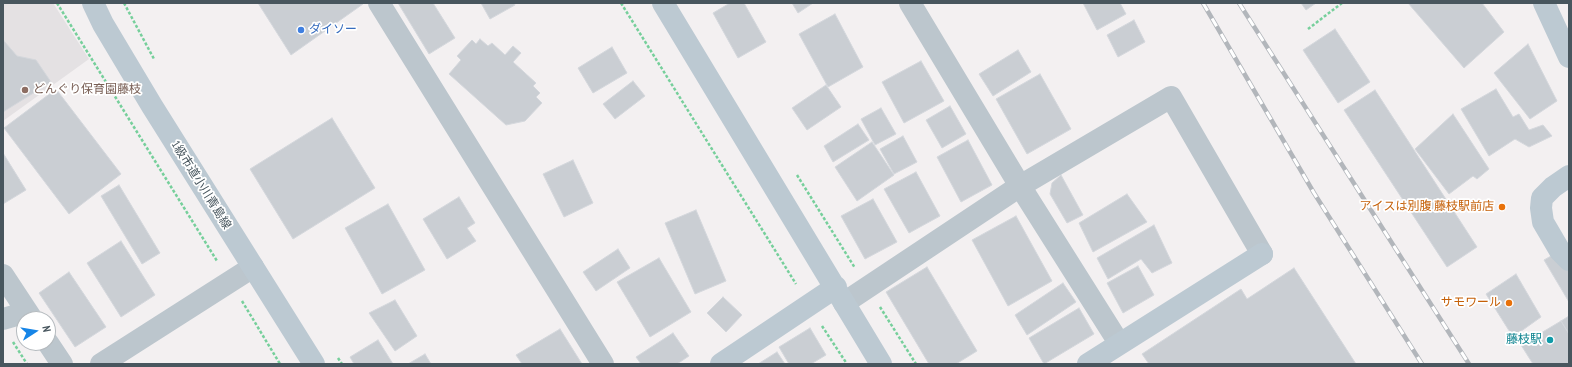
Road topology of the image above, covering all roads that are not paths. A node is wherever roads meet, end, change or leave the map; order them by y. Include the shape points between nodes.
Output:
1 (93, 3) edge
2 (378, 3) edge
3 (662, 3) edge
4 (910, 3) edge
5 (1544, 3) edge
6 (1569, 57) edge
7 (1569, 176) edge
8 (1020, 186) junction
9 (1569, 260) edge
10 (253, 266) junction
11 (3, 275) edge
12 (840, 295) junction
13 (26, 311) edge
14 (16, 318) edge
15 (3, 319) edge
16 (1119, 343) junction
17 (53, 351) edge
18 (62, 364) edge
19 (101, 364) edge
20 (314, 364) edge
21 (603, 364) edge
22 (721, 364) edge
23 (881, 364) edge
24 (1088, 364) edge

1 - 10 street, 1級市道小川青島線 via 152,106
2 - 21 street
3 - 12 street
4 - 8 street
5 - 6 street
7 - 9 street via 1542,198 1541,208 1543,222 1560,251
8 - 12 street via 867,288
8 - 16 street
8 - 16 street via 1171,96 1262,254
10 - 19 street
10 - 20 street, 1級市道小川青島線
11 - 13 street
12 - 22 street via 810,305
12 - 23 street
14 - 15 street
16 - 24 street
17 - 18 street

